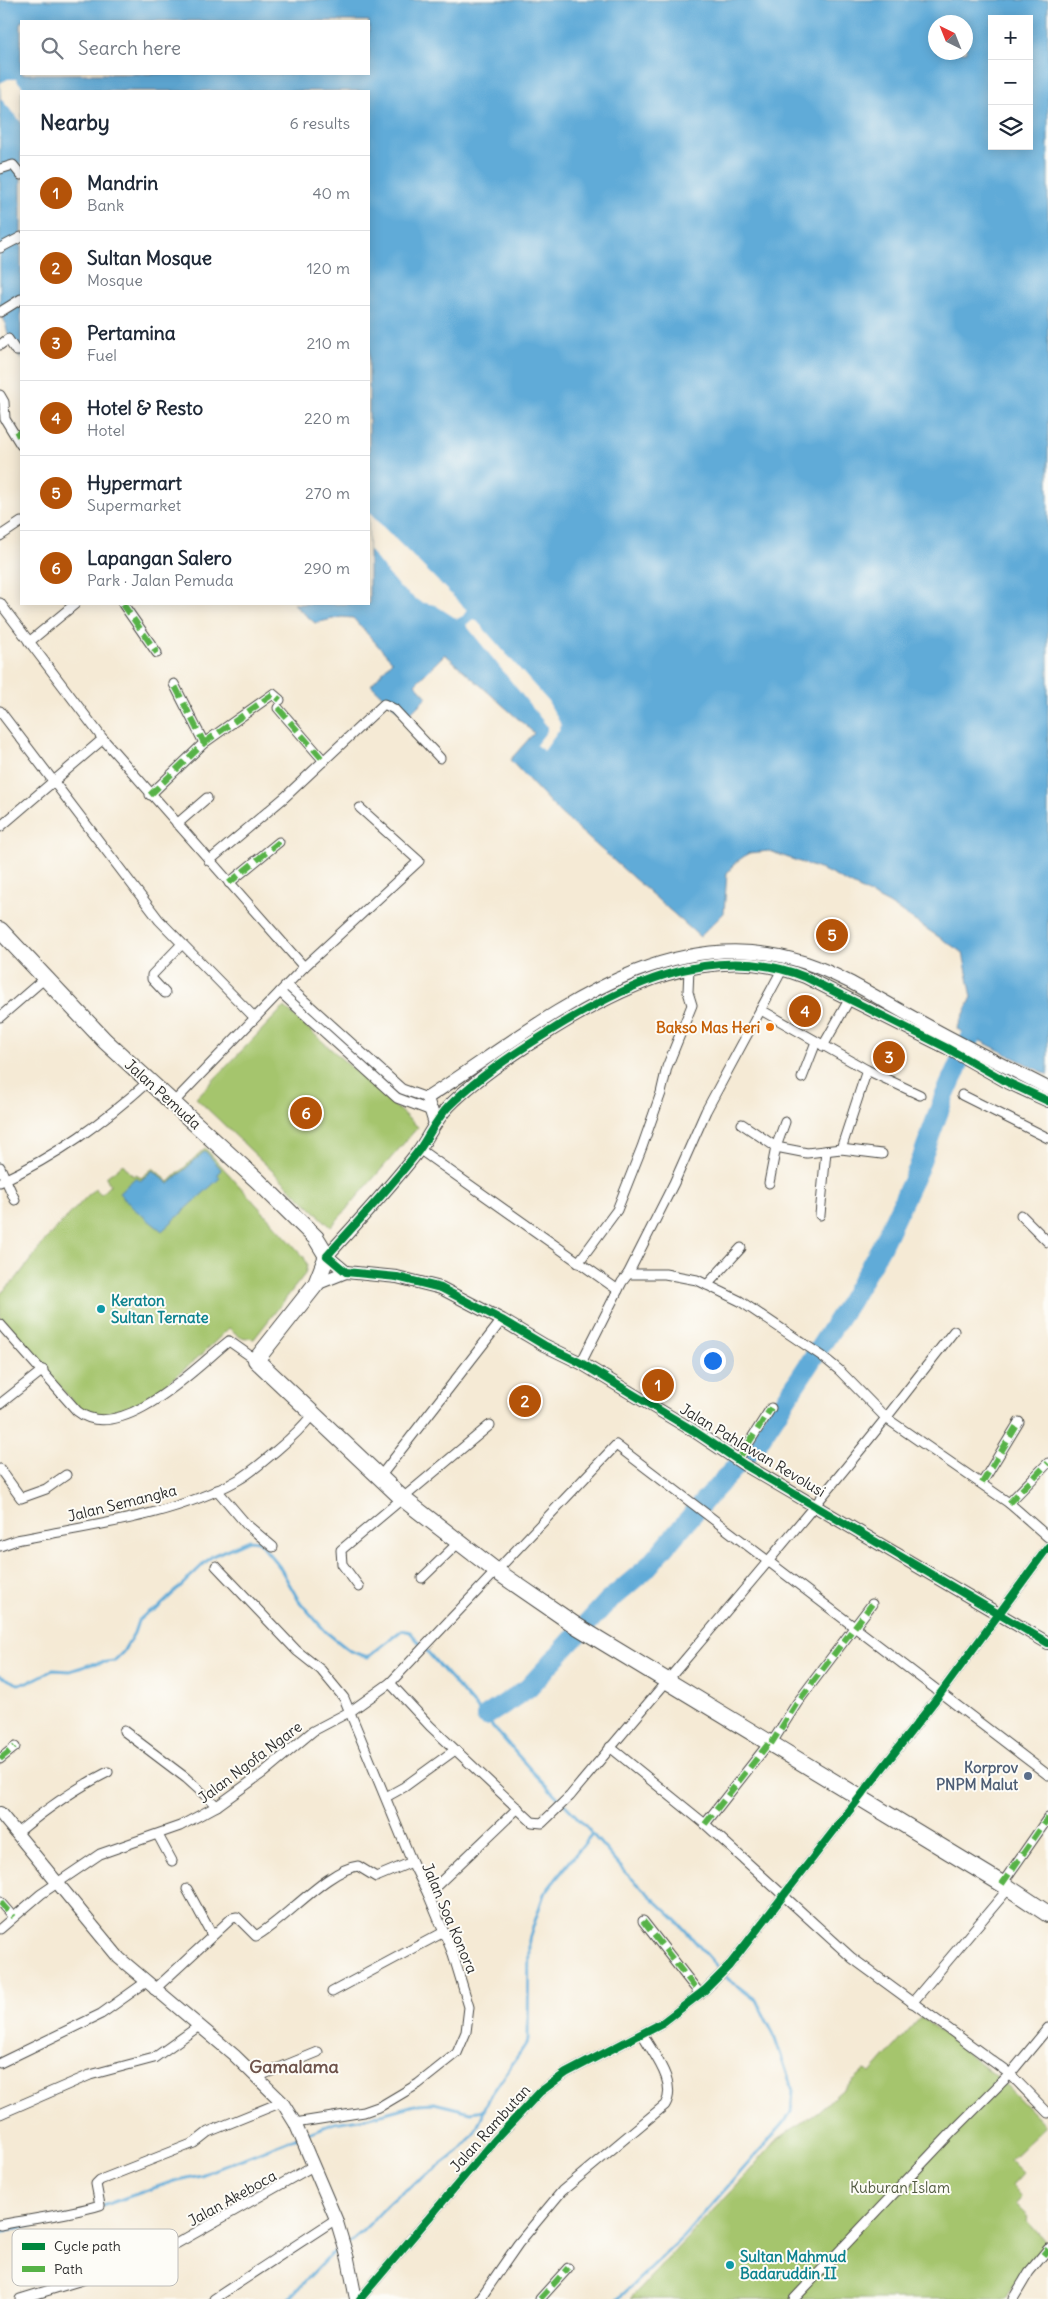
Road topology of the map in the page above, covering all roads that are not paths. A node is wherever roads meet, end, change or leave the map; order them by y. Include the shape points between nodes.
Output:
1 (0, 169) edge
2 (20, 174) edge
3 (20, 238) edge
4 (0, 248) edge
5 (20, 300) edge
6 (0, 312) edge
7 (0, 344) edge
8 (20, 351) edge
9 (0, 395) edge
10 (18, 434) edge
11 (20, 523) edge
12 (0, 536) edge
13 (0, 603) edge
14 (74, 605) edge
15 (124, 605) edge
16 (29, 642) junction
17 (156, 653) dead end
18 (174, 684) dead end
19 (0, 711) edge
20 (103, 739) junction
21 (204, 743) junction
22 (440, 758) dead end
23 (324, 762) junction
24 (54, 782) junction
25 (150, 795) junction
26 (207, 798) dead end
27 (360, 808) dead end
28 (177, 824) junction
29 (0, 827) edge
30 (279, 842) dead end
31 (209, 861) junction
32 (229, 883) junction
33 (0, 930) edge
34 (182, 944) junction
35 (694, 954) junction
36 (812, 966) junction
37 (304, 967) junction
38 (693, 968) junction
39 (783, 968) junction
40 (805, 977) junction
41 (45, 978) junction
42 (287, 984) junction
43 (280, 992) junction
44 (165, 993) dead end
45 (849, 1000) junction
46 (761, 1010) junction
47 (0, 1017) edge
48 (254, 1017) junction
49 (820, 1044) junction
50 (950, 1044) junction
51 (980, 1060) junction
52 (868, 1070) junction
53 (802, 1078) dead end
54 (149, 1081) junction
55 (1048, 1088) edge
56 (920, 1094) dead end
57 (962, 1095) dead end
58 (1048, 1101) edge
59 (174, 1102) junction
60 (428, 1104) junction
61 (448, 1107) junction
62 (785, 1122) dead end
63 (435, 1124) junction
64 (742, 1124) dead end
65 (1048, 1138) edge
66 (776, 1147) junction
67 (419, 1149) junction
68 (841, 1149) junction
69 (826, 1151) junction
70 (882, 1154) dead end
71 (0, 1167) edge
72 (3, 1180) edge
73 (769, 1183) dead end
74 (15, 1200) dead end
75 (820, 1215) dead end
76 (1021, 1215) dead end
77 (1048, 1242) edge
78 (741, 1248) dead end
79 (328, 1256) junction
80 (578, 1263) junction
81 (346, 1272) junction
82 (628, 1274) junction
83 (316, 1284) junction
84 (707, 1285) junction
85 (618, 1290) junction
86 (502, 1320) junction
87 (0, 1324) edge
88 (954, 1331) dead end
89 (256, 1360) junction
90 (581, 1363) junction
91 (43, 1370) junction
92 (0, 1404) edge
93 (772, 1408) dead end
94 (312, 1414) junction
95 (886, 1418) junction
96 (1019, 1422) dead end
97 (490, 1424) dead end
98 (741, 1462) junction
99 (1048, 1464) edge
100 (0, 1469) edge
101 (66, 1475) dead end
102 (379, 1478) junction
103 (982, 1483) junction
104 (217, 1490) junction
105 (402, 1498) junction
106 (1010, 1503) junction
107 (816, 1505) junction
108 (1048, 1536) edge
109 (457, 1544) junction
110 (0, 1546) edge
111 (274, 1546) dead end
112 (1048, 1547) edge
113 (767, 1560) junction
114 (216, 1566) dead end
115 (495, 1570) junction
116 (422, 1578) dead end
117 (359, 1587) dead end
118 (872, 1604) dead end
119 (999, 1614) junction
120 (854, 1628) junction
121 (1048, 1642) edge
122 (667, 1681) junction
123 (390, 1683) junction
124 (940, 1694) junction
125 (351, 1712) junction
126 (124, 1731) dead end
127 (770, 1744) junction
128 (16, 1747) dead end
129 (610, 1747) junction
130 (455, 1750) junction
131 (0, 1759) edge
132 (108, 1772) dead end
133 (1048, 1775) edge
134 (386, 1797) junction
135 (858, 1797) junction
136 (217, 1806) junction
137 (518, 1808) junction
138 (0, 1813) edge
139 (1048, 1818) edge
140 (705, 1824) junction
141 (17, 1833) junction
142 (158, 1834) junction
143 (172, 1860) dead end
144 (412, 1862) junction
145 (58, 1883) junction
146 (1005, 1886) junction
147 (187, 1889) dead end
148 (428, 1894) junction
149 (784, 1895) junction
150 (0, 1902) edge
151 (1048, 1914) edge
152 (13, 1917) junction
153 (644, 1921) dead end
154 (0, 1929) edge
155 (444, 1932) junction
156 (212, 1935) junction
157 (150, 1986) junction
158 (332, 1992) dead end
159 (700, 1994) junction
160 (912, 2003) junction
161 (199, 2026) junction
162 (1048, 2028) edge
163 (643, 2034) junction
164 (318, 2052) dead end
165 (0, 2063) edge
166 (1010, 2074) junction
167 (257, 2077) junction
168 (282, 2102) junction
169 (1048, 2113) edge
170 (0, 2114) edge
171 (299, 2132) junction
172 (313, 2166) junction
173 (0, 2225) edge
174 (338, 2226) junction
175 (178, 2243) edge
176 (1046, 2255) edge
177 (568, 2268) dead end
178 (63, 2286) edge
179 (20, 2299) edge
180 (214, 2299) edge
181 (356, 2299) edge
182 (360, 2299) edge
183 (480, 2299) edge
184 (540, 2299) edge
185 (794, 2299) edge
186 (1013, 2299) edge

1 - 2 street via 13,165
3 - 4 street
5 - 6 street
7 - 8 street via 8,339 16,351
9 - 10 street via 5,419
11 - 12 street
13 - 16 street
14 - 16 street
15 - 17 street
16 - 20 street
18 - 21 street
19 - 24 street
20 - 24 street
20 - 25 street
21 - 23 street via 272,694
21 - 25 street
22 - 23 street via 394,709 384,704
23 - 31 street
24 - 29 street
24 - 34 street via 159,920
25 - 28 street
26 - 28 street
27 - 37 street via 419,861
28 - 31 street
30 - 32 street
31 - 32 street
32 - 37 street
33 - 41 highway, Jalan Pemuda
34 - 44 street via 152,975
34 - 48 street
35 - 36 street via 753,951
35 - 38 street
35 - 60 street via 657,962 600,987
36 - 40 street
36 - 50 street
37 - 42 street
38 - 39 street via 750,963
38 - 61 street via 656,977 572,1017 500,1062
38 - 80 street via 688,992 692,1005 690,1015 667,1067 662,1092 642,1147 616,1210
39 - 40 street
39 - 46 street
40 - 45 street
41 - 47 street
41 - 54 highway, Jalan Pemuda via 105,1041
42 - 43 street
42 - 60 street via 402,1089
43 - 48 street
43 - 60 street via 397,1098
45 - 49 street
45 - 50 street
46 - 49 street
46 - 82 street via 706,1111
48 - 59 street
49 - 52 street
49 - 53 street
50 - 51 street
51 - 55 street
51 - 58 street via 1009,1083
52 - 56 street
52 - 68 street
54 - 59 highway, Jalan Pemuda
54 - 72 street via 77,1140
57 - 65 street
59 - 79 highway, Jalan Pemuda via 316,1238
60 - 61 street
60 - 63 street
61 - 63 street
62 - 66 street
63 - 67 street
64 - 66 street
66 - 69 street via 807,1153
66 - 73 street
67 - 79 street
67 - 80 street
68 - 69 street
68 - 70 street
69 - 75 street
71 - 72 street
72 - 74 street
76 - 77 street
78 - 84 street
79 - 81 street
79 - 83 highway
80 - 85 street
81 - 83 street
81 - 86 street, Jalan Pahlawan Revolusi via 416,1280 441,1288
82 - 84 street via 664,1274
82 - 85 street
83 - 89 highway
84 - 95 street via 740,1301 822,1356
85 - 90 street
86 - 90 street, Jalan Pahlawan Revolusi
86 - 102 street
87 - 91 street
88 - 95 street
89 - 91 street via 229,1342 182,1381 143,1407 116,1418 96,1420 77,1411
89 - 94 highway
90 - 98 street, Jalan Pahlawan Revolusi
91 - 92 street
93 - 98 street
94 - 102 highway
94 - 104 street, Jalan Semangka via 266,1459
95 - 103 street
95 - 107 street
96 - 103 street
97 - 105 street
98 - 107 street, Jalan Pahlawan Revolusi
99 - 106 street
100 - 101 street via 21,1498 46,1489
102 - 105 highway
103 - 106 street
104 - 110 street, Jalan Semangka via 172,1507
104 - 111 street via 246,1524
105 - 109 highway
105 - 117 street via 341,1550 342,1564
106 - 108 street
107 - 113 street
107 - 119 street, Jalan Pahlawan Revolusi
109 - 115 highway
109 - 116 street
112 - 119 street, Jalan Rambutan
113 - 115 street via 616,1445
113 - 120 street
113 - 122 street
114 - 125 street, Jalan Soa Konora via 297,1651 321,1670
115 - 122 highway via 579,1628
115 - 123 street, Jalan Ngofa Ngare
118 - 120 street
119 - 121 street, Jalan Pahlawan Revolusi
119 - 124 street, Jalan Rambutan
120 - 124 street
120 - 127 street
122 - 127 highway
122 - 129 street
123 - 125 street, Jalan Ngofa Ngare
123 - 130 street
124 - 133 street
124 - 135 street, Jalan Rambutan
125 - 134 street, Jalan Soa Konora
125 - 136 street, Jalan Ngofa Ngare via 313,1731
126 - 136 street
127 - 135 highway
127 - 140 street
128 - 131 street
129 - 137 street via 570,1796 542,1823 532,1822
129 - 140 street
130 - 134 street
130 - 137 street
132 - 141 street via 77,1787
134 - 144 street, Jalan Soa Konora
135 - 146 highway
135 - 149 street, Jalan Rambutan
136 - 142 street, Jalan Ngofa Ngare via 194,1820
137 - 148 street
138 - 141 street
139 - 146 street
140 - 149 street
141 - 145 street
142 - 143 street
142 - 145 street, Jalan Ngofa Ngare via 100,1854
144 - 148 street, Jalan Soa Konora
144 - 156 street via 376,1877 358,1866 346,1869 258,1935 255,1936 235,1917
145 - 152 street, Jalan Ngofa Ngare
145 - 157 street via 119,1958
146 - 151 highway
146 - 160 street
147 - 156 street
148 - 155 street, Jalan Soa Konora
149 - 159 street, Jalan Rambutan via 728,1967
149 - 160 street via 852,1958
150 - 152 street
152 - 154 street, Jalan Ngofa Ngare
153 - 159 street
155 - 158 street
155 - 171 street, Jalan Soa Konora via 470,2007 466,2032 457,2053 436,2072 382,2106
156 - 157 street
157 - 161 street
157 - 165 street via 101,2014
159 - 163 street, Jalan Rambutan
160 - 166 street
161 - 167 street
161 - 170 street via 154,2058 90,2076
162 - 166 street
163 - 182 street, Jalan Rambutan via 566,2073 540,2092
163 - 183 street via 669,2083 670,2096 665,2105 562,2191 518,2244
164 - 167 street
166 - 169 street
166 - 185 street
167 - 168 street
168 - 171 street
168 - 173 street via 208,2132 194,2143 100,2180 96,2184 100,2204 61,2215
171 - 172 street
172 - 174 street
172 - 175 street, Jalan Akeboca
174 - 180 street
174 - 181 street
176 - 186 street via 1029,2272
177 - 184 street
178 - 179 street, Jalan Akeboca

